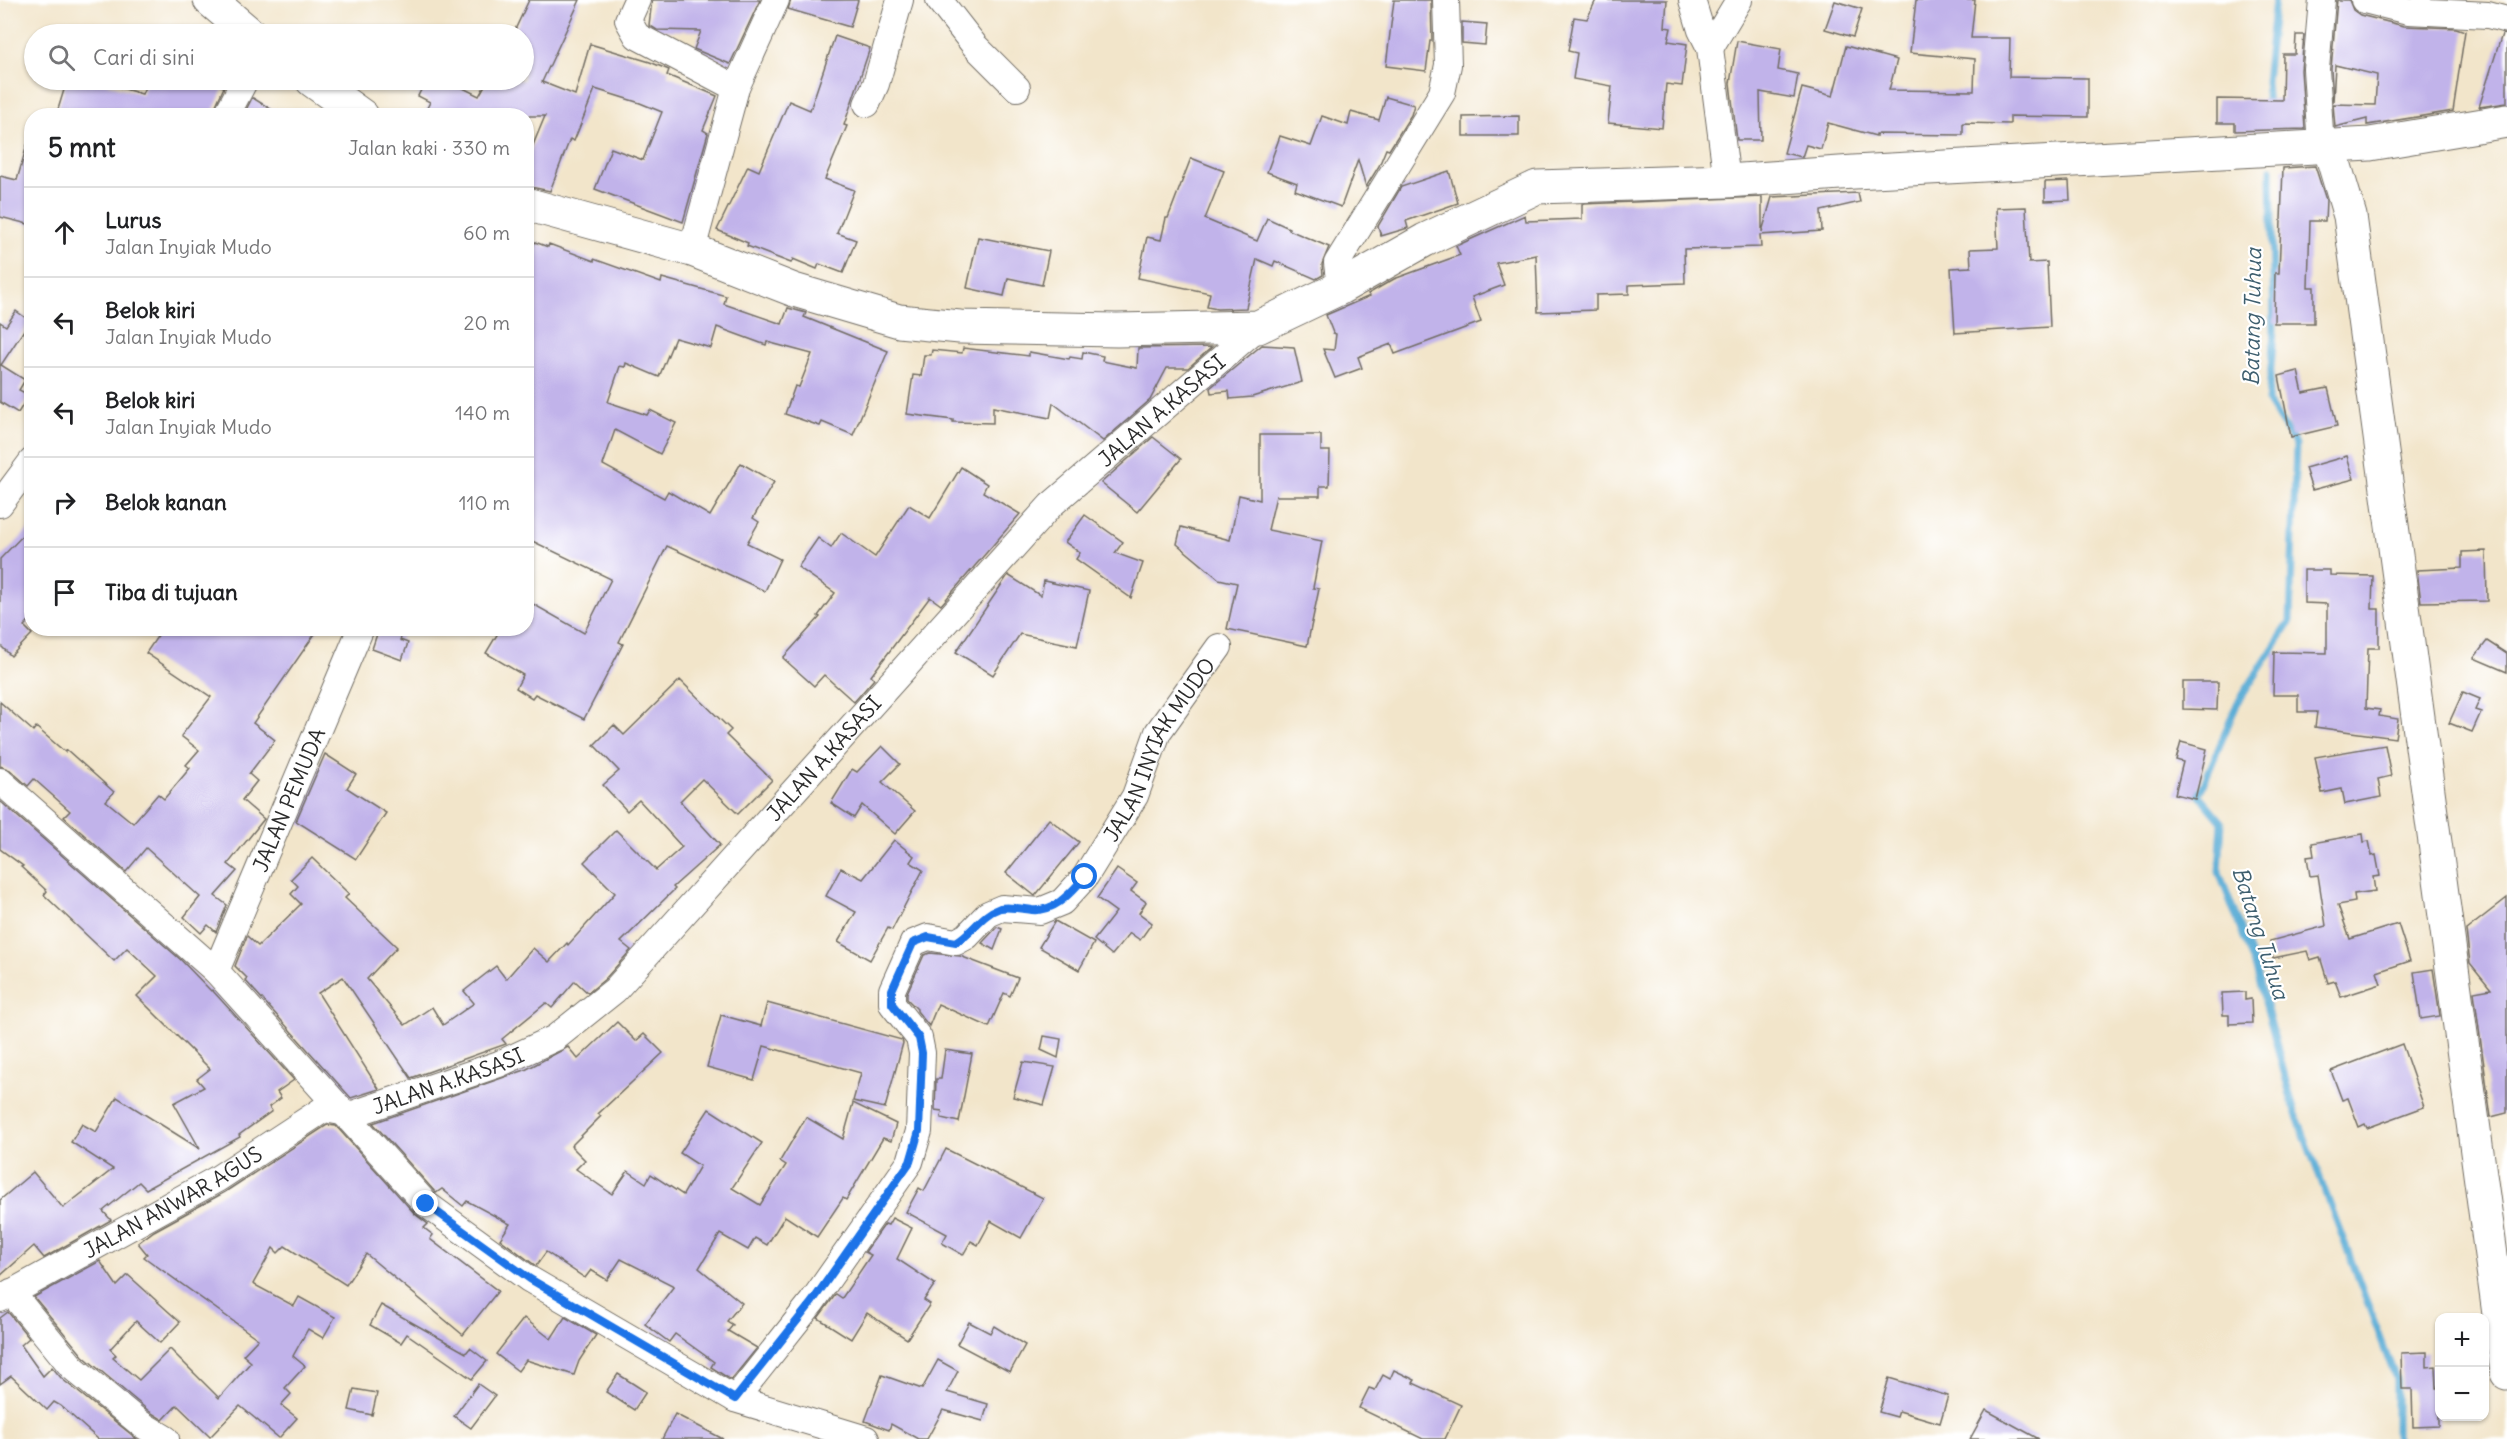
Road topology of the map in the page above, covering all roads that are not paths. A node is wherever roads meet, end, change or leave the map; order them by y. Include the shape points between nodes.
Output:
1 (210, 0) edge
2 (637, 0) edge
3 (776, 0) edge
4 (900, 0) edge
5 (939, 0) edge
6 (1446, 0) edge
7 (1692, 0) edge
8 (1739, 0) edge
9 (2322, 0) edge
10 (2364, 0) edge
11 (2507, 20) edge
12 (238, 24) edge
13 (1710, 48) junction
14 (736, 88) junction
15 (1017, 88) dead end
16 (239, 90) edge
17 (326, 90) edge
18 (867, 104) dead end
19 (230, 108) edge
20 (351, 108) edge
21 (2507, 121) edge
22 (2329, 146) junction
23 (1727, 182) junction
24 (534, 211) edge
25 (692, 250) junction
26 (1340, 288) junction
27 (1258, 327) junction
28 (24, 472) edge
29 (0, 504) edge
30 (358, 636) edge
31 (1219, 647) dead end
32 (0, 781) edge
33 (216, 971) junction
34 (344, 1112) junction
35 (5, 1296) edge
36 (2507, 1373) edge
37 (735, 1399) junction
38 (135, 1431) edge
39 (166, 1439) edge
40 (866, 1439) edge

1 - 12 main road
2 - 14 street via 628,20 637,36
3 - 14 street
4 - 18 street
5 - 15 street via 975,46
6 - 26 street via 1448,65 1442,93 1337,263
7 - 13 street
8 - 13 street
9 - 22 street via 2316,69 2320,131
10 - 11 street via 2408,11 2488,15
13 - 23 street
14 - 25 street
16 - 19 street
17 - 20 main road
21 - 22 main road via 2370,144
22 - 23 main road
22 - 36 main road via 2350,216
23 - 26 main road via 1537,187 1425,240
24 - 25 main road
25 - 27 main road via 794,291 899,321 960,327 1106,330
26 - 27 main road
27 - 34 street, JALAN A.KASASI via 1051,505 615,990 555,1038 499,1064 353,1114
28 - 29 street
30 - 33 street, JALAN PEMUDA
31 - 37 street, JALAN INYIAK MUDO via 1158,732 1135,796 1085,877 1062,902 1040,910 1002,908 988,914 956,942 928,937 913,943 892,990 892,1004 919,1038 922,1053 919,1131 910,1162 812,1302
32 - 33 street
33 - 34 street
34 - 35 street, JALAN ANWAR AGUS via 324,1109 217,1179
34 - 37 street via 426,1204 530,1279
35 - 38 street
37 - 40 street
38 - 39 street

